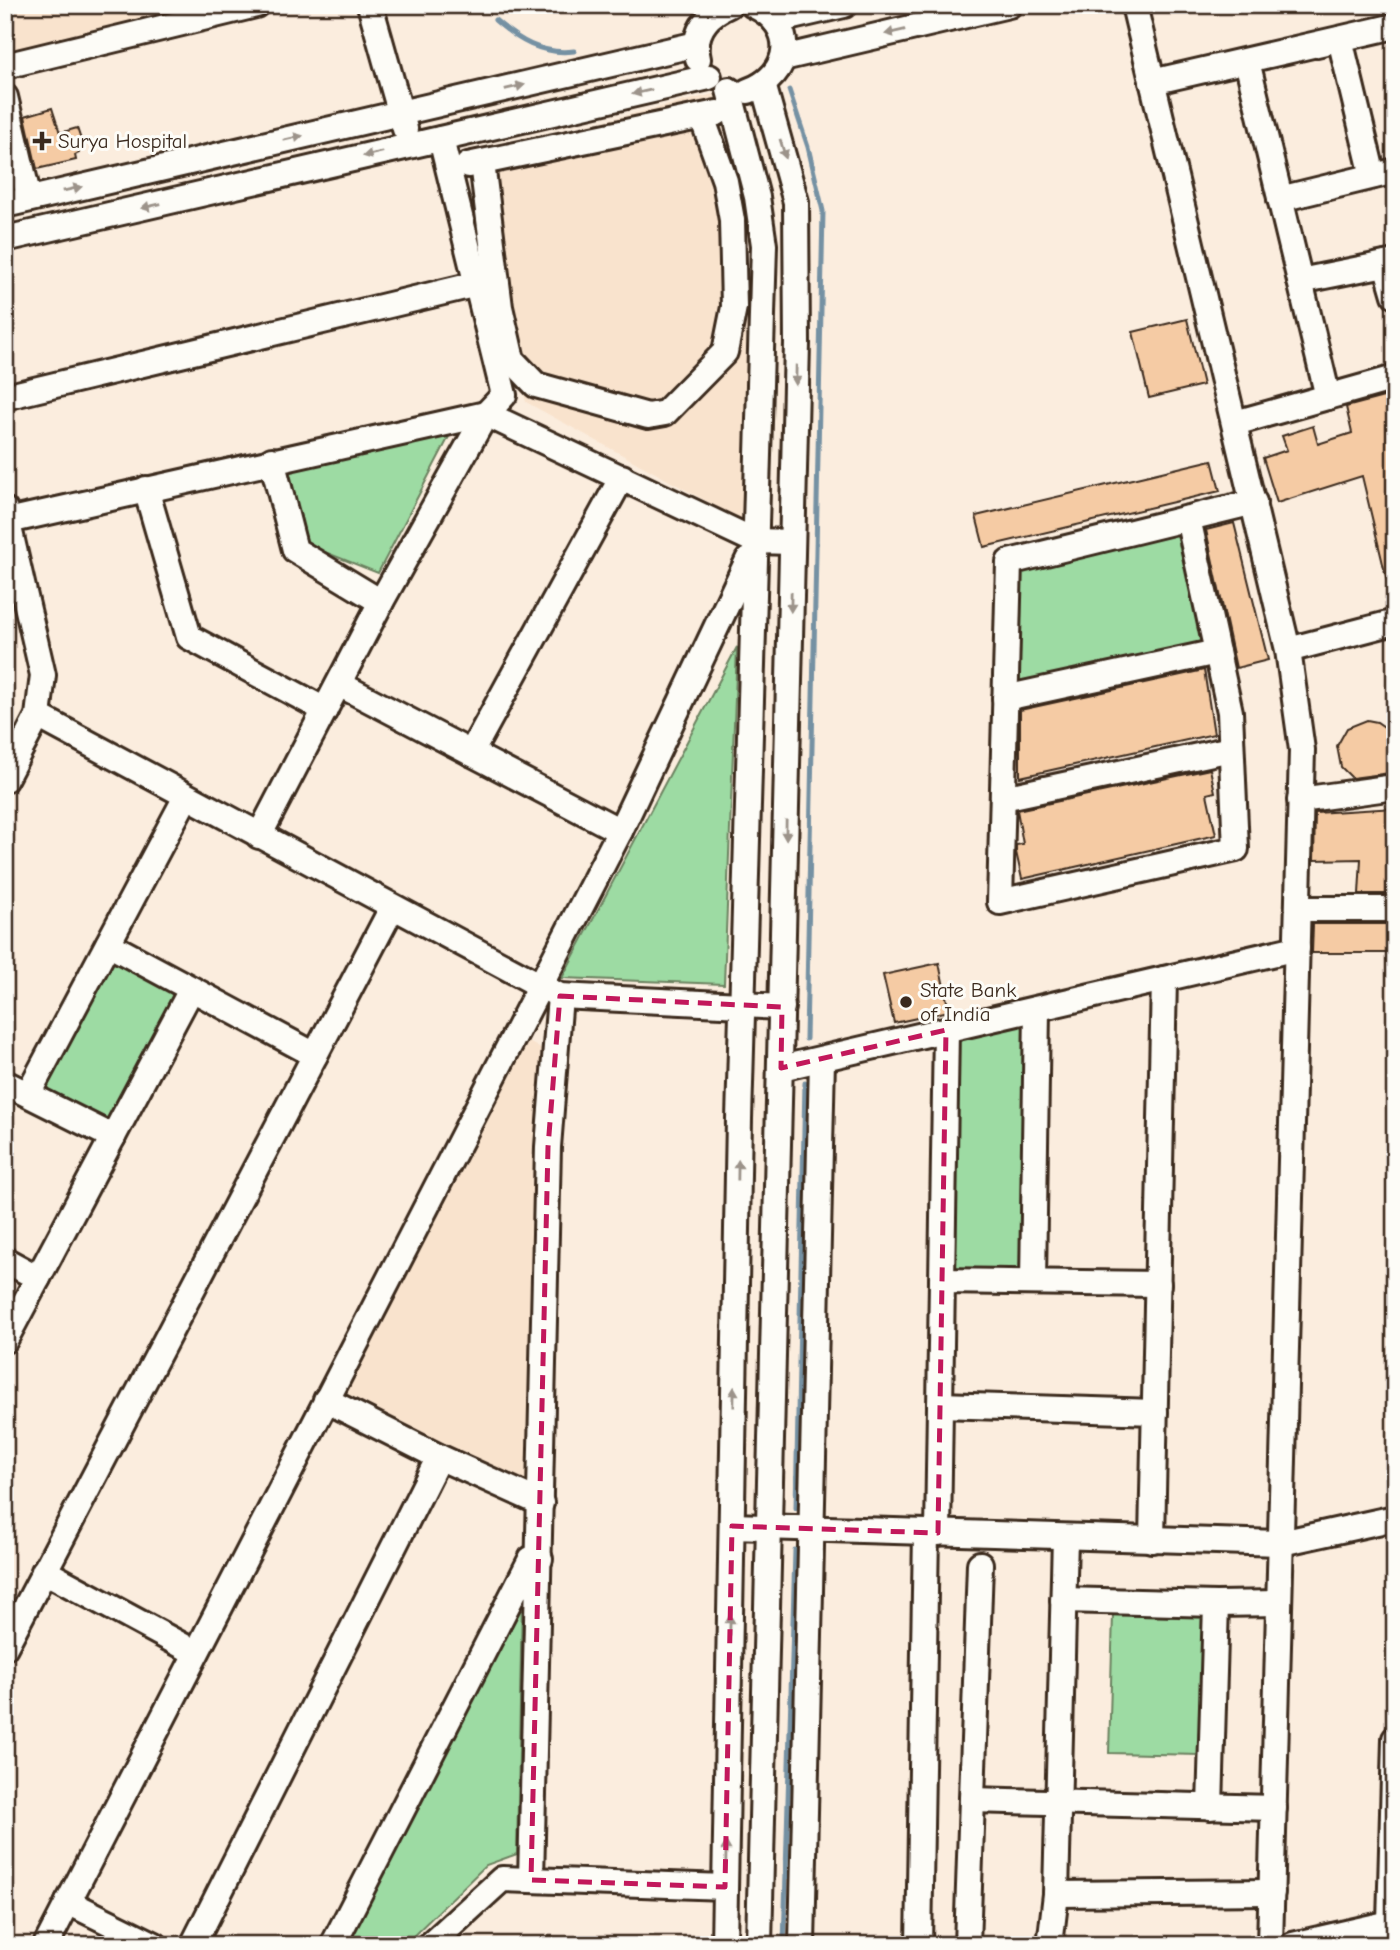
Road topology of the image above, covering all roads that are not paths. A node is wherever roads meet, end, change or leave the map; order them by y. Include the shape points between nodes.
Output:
1 (256, 5) edge
2 (370, 5) edge
3 (844, 5) edge
4 (1009, 5) edge
5 (1133, 5) edge
6 (719, 7) edge
7 (764, 11) edge
8 (164, 16) edge
9 (1395, 26) edge
10 (1340, 39) junction
11 (697, 44) junction
12 (783, 58) junction
13 (1247, 61) junction
14 (5, 66) edge
15 (1152, 82) junction
16 (763, 84) junction
17 (724, 92) junction
18 (5, 97) edge
19 (400, 113) junction
20 (702, 117) junction
21 (441, 139) junction
22 (409, 146) junction
23 (482, 163) junction
24 (448, 169) junction
25 (1384, 174) edge
26 (1280, 198) junction
27 (17, 202) edge
28 (5, 239) edge
29 (1390, 263) edge
30 (1300, 281) junction
31 (477, 284) junction
32 (1395, 295) edge
33 (726, 352) junction
34 (761, 353) junction
35 (1395, 378) edge
36 (5, 397) edge
37 (1328, 397) junction
38 (486, 414) junction
39 (1235, 423) junction
40 (272, 460) junction
41 (622, 477) junction
42 (146, 489) junction
43 (1254, 502) junction
44 (6, 515) edge
45 (1188, 518) junction
46 (755, 541) junction
47 (792, 542) junction
48 (10, 555) edge
49 (381, 602) junction
50 (1395, 622) edge
51 (1287, 650) junction
52 (1217, 652) junction
53 (339, 684) junction
54 (1005, 698) junction
55 (325, 710) junction
56 (38, 716) junction
57 (1231, 749) junction
58 (471, 753) junction
59 (5, 779) edge
60 (1395, 787) edge
61 (186, 797) junction
62 (1003, 798) junction
63 (1300, 800) junction
64 (621, 831) junction
65 (259, 836) junction
66 (392, 908) junction
67 (1395, 908) edge
68 (1298, 909) junction
69 (108, 944) junction
70 (1297, 948) junction
71 (1164, 979) junction
72 (191, 990) junction
73 (550, 991) junction
74 (742, 1006) junction
75 (782, 1007) junction
76 (1037, 1009) junction
77 (946, 1030) junction
78 (315, 1055) junction
79 (822, 1059) junction
80 (781, 1068) junction
81 (5, 1083) edge
82 (28, 1094) junction
83 (113, 1137) junction
84 (5, 1261) edge
85 (38, 1278) junction
86 (942, 1281) junction
87 (1033, 1282) junction
88 (1158, 1284) junction
89 (5, 1340) edge
90 (326, 1400) junction
91 (940, 1405) junction
92 (1155, 1412) junction
93 (439, 1457) junction
94 (541, 1503) junction
95 (1395, 1518) edge
96 (732, 1526) junction
97 (770, 1528) junction
98 (813, 1529) junction
99 (932, 1533) junction
100 (1065, 1537) junction
101 (1152, 1539) junction
102 (1281, 1543) junction
103 (540, 1559) junction
104 (980, 1563) dead end
105 (44, 1571) junction
106 (1063, 1600) junction
107 (1279, 1603) junction
108 (1216, 1604) junction
109 (5, 1647) edge
110 (196, 1653) junction
111 (1395, 1739) edge
112 (972, 1800) junction
113 (1058, 1802) junction
114 (1210, 1807) junction
115 (1274, 1808) junction
116 (1394, 1830) edge
117 (531, 1880) junction
118 (726, 1887) junction
119 (1272, 1892) junction
120 (1056, 1894) junction
121 (68, 1902) junction
122 (1392, 1923) edge
123 (46, 1945) edge
124 (155, 1945) edge
125 (193, 1945) edge
126 (333, 1945) edge
127 (430, 1945) edge
128 (724, 1945) edge
129 (760, 1945) edge
130 (802, 1945) edge
131 (919, 1945) edge
132 (967, 1945) edge
133 (1051, 1945) edge
134 (1270, 1945) edge
135 (1293, 1945) edge

1 - 8 street
2 - 19 street
3 - 7 street
4 -> 12 street
5 - 15 street
6 - 11 street via 703,23
7 - 12 street via 784,39
8 - 14 street
9 - 10 street
10 - 13 street
10 - 25 street
11 - 17 street via 697,55
19 -> 11 street
12 - 16 street via 777,72
13 - 15 street
13 - 26 street
15 - 39 street
16 - 17 street via 748,91
16 -> 47 street via 796,202
17 - 20 street
17 -> 21 street
17 - 34 street via 757,197 764,245
18 - 27 street
19 - 22 street
27 -> 19 street
20 - 23 street
20 - 33 street via 725,181 732,220 734,307
21 - 22 street
21 - 24 street
22 -> 28 street
23 - 24 street
23 - 33 street via 508,349 536,385 648,416 665,413
24 - 31 street
25 - 26 street
26 - 30 street
29 - 30 street
29 - 32 street
30 - 37 street
31 - 36 street
31 - 38 street via 504,395
33 - 34 street
34 - 46 street
35 - 37 street
37 - 39 street
38 - 40 street
38 - 41 street
38 - 49 street
39 - 43 street
40 - 42 street
40 - 49 street via 295,550
41 - 46 street
41 - 58 street
42 - 44 street
42 - 55 street via 188,637
43 - 45 street
43 - 51 street
44 - 48 street
45 - 52 street
45 - 54 street via 1009,562
46 - 47 street
46 - 64 street via 740,582
46 - 74 street
47 -> 75 street
48 - 56 street via 43,675
49 - 53 street
50 - 51 street
51 - 63 street via 1302,750
52 - 54 street
52 - 57 street via 1230,712
53 - 55 street
53 - 58 street
54 - 62 street
55 - 65 street
56 - 59 street
56 - 61 street
57 - 62 street
57 - 62 street via 1236,849 1000,902
58 - 64 street
60 - 63 street
61 - 65 street
61 - 69 street
63 - 68 street
64 - 73 street
65 - 66 street
66 - 73 street
66 - 78 street
67 - 68 street
68 - 70 street
69 - 72 street
69 - 82 street
70 - 71 street
70 - 102 street
71 - 76 street
71 - 88 street
72 - 78 street
72 - 83 street
73 - 74 street
73 - 90 street
73 - 94 street
74 - 75 street
96 -> 74 street
75 - 80 street
76 - 77 street
76 - 87 street
77 - 79 street
77 - 86 street
78 - 105 street
79 - 80 street
79 - 98 street
80 - 97 street
81 - 82 street
82 - 83 street
83 - 85 street
84 - 85 street
85 - 89 street
86 - 87 street
86 - 91 street
87 - 88 street
88 - 92 street
90 - 93 street
90 - 110 street
91 - 92 street
91 - 99 street
92 - 101 street
93 - 94 street
93 - 125 street
94 - 103 street
95 - 102 street
96 - 97 street
118 -> 96 street
97 - 98 street
97 - 129 street
98 - 99 street
98 - 130 street
99 - 100 street
99 - 131 street
100 - 101 street
100 - 106 street
101 - 102 street
102 - 107 street
103 - 117 street
103 - 126 street via 531,1559
104 - 112 street
105 - 109 street
105 - 110 street
106 - 108 street
106 - 113 street
107 - 108 street
107 - 115 street
108 - 114 street
110 - 121 street
111 - 116 street
112 - 113 street
112 - 132 street
113 - 114 street
113 - 120 street
114 - 115 street
115 - 119 street
116 - 122 street
117 - 118 street
117 - 127 street via 502,1879
118 - 128 street
119 - 120 street
119 - 134 street
120 - 133 street
121 - 123 street
121 - 124 street
122 - 135 street

